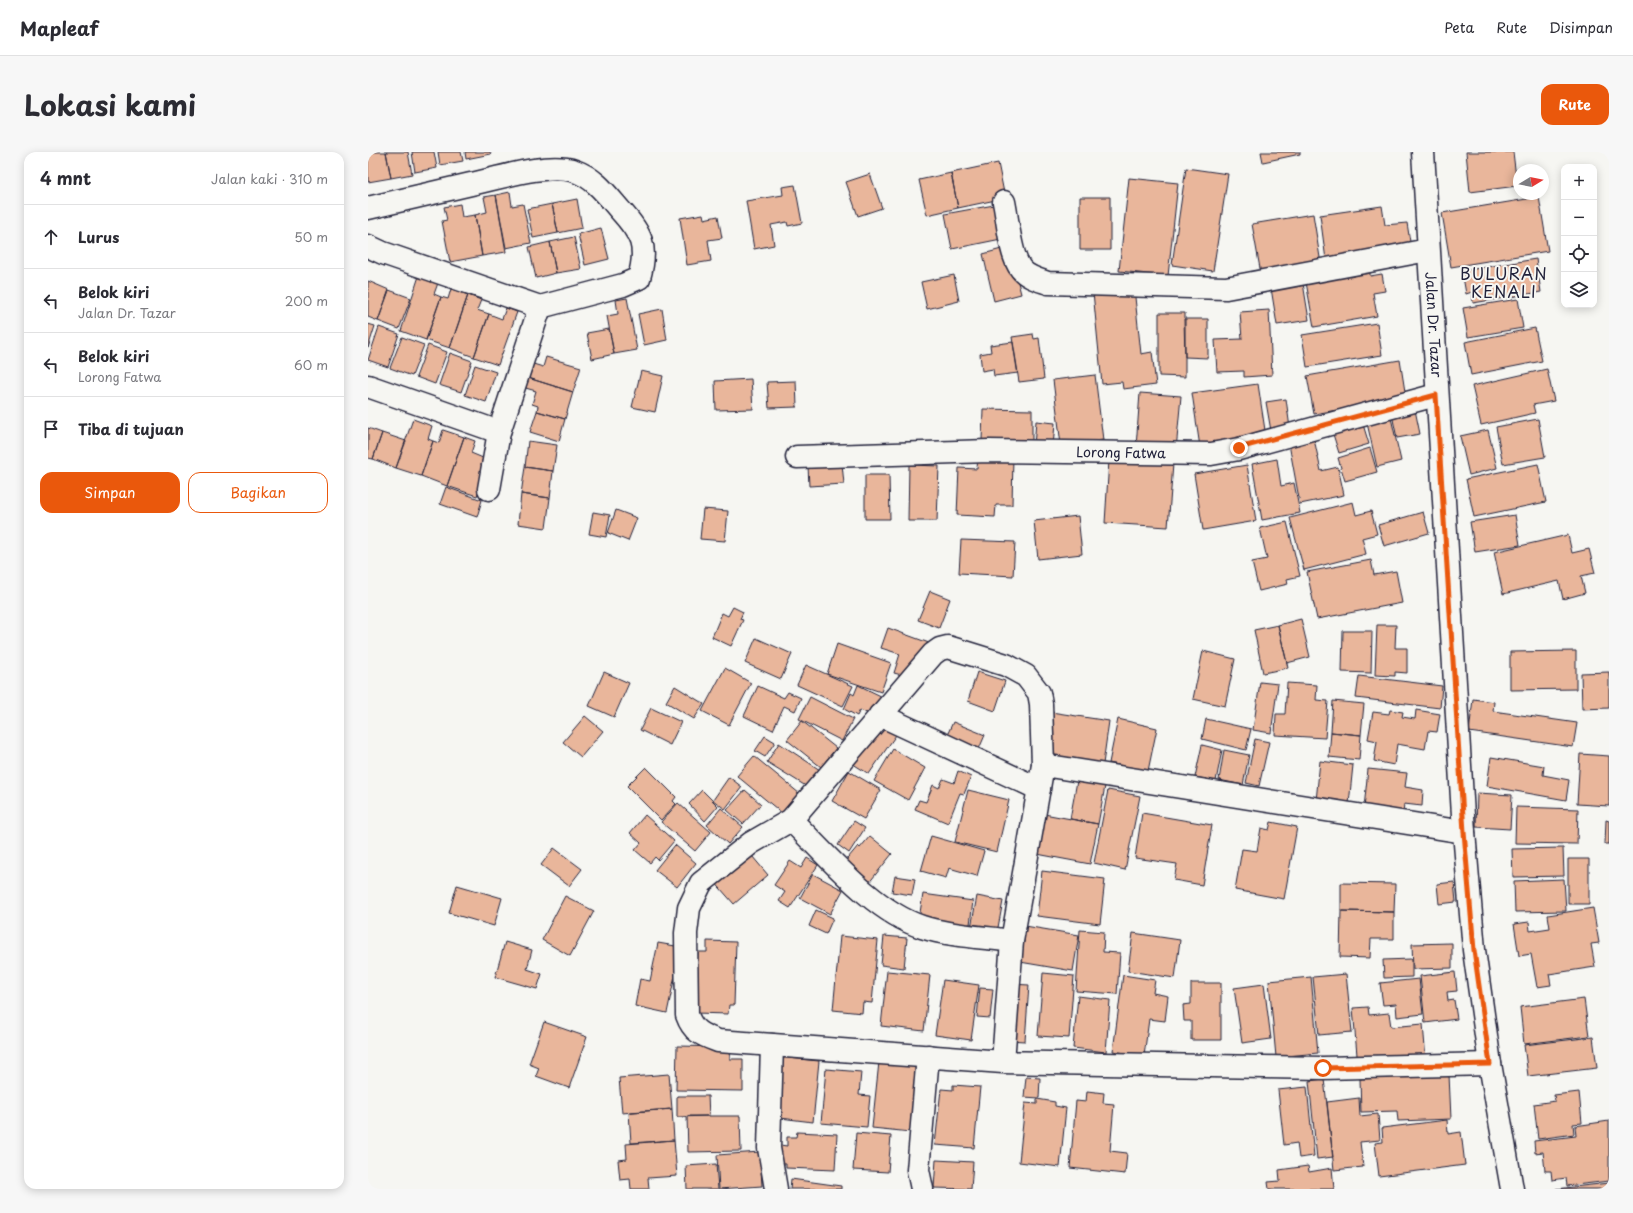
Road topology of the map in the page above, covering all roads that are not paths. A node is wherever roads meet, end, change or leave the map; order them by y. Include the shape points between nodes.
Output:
1 (1422, 152) edge
2 (1004, 202) dead end
3 (368, 208) edge
4 (368, 246) edge
5 (1428, 250) junction
6 (540, 307) junction
7 (368, 386) edge
8 (1436, 395) junction
9 (499, 432) junction
10 (797, 457) dead end
11 (489, 489) dead end
12 (880, 715) junction
13 (1043, 765) junction
14 (1040, 789) junction
15 (791, 820) junction
16 (1464, 832) junction
17 (1012, 942) junction
18 (772, 1045) junction
19 (928, 1056) junction
20 (1003, 1062) junction
21 (1490, 1064) junction
22 (776, 1189) edge
23 (922, 1189) edge
24 (1512, 1189) edge

1 - 5 street, Jalan Dr. Tazar
2 - 5 street via 1015,260 1026,274 1048,283 1226,288
3 - 6 street via 532,170 563,168 576,171 595,181 628,219 643,245 644,261 639,278
4 - 6 street
5 - 8 street, Jalan Dr. Tazar
6 - 9 street
7 - 9 street
8 - 10 street, Lorong Fatwa via 1211,454 989,451
8 - 16 street, Jalan Dr. Tazar
9 - 11 street
12 - 13 street via 940,649 948,648 984,658 1006,665 1026,676 1039,693
12 - 14 street
12 - 15 street
13 - 14 street
13 - 16 street
14 - 17 street
15 - 17 street via 874,901 895,915 923,927
15 - 18 street via 751,843 701,883 689,908 686,932 686,1002 690,1024 698,1033 718,1041
16 - 21 street, Jalan Dr. Tazar via 1474,950
17 - 20 street
18 - 19 street
18 - 22 street via 769,1148
19 - 20 street
19 - 23 street via 918,1170
20 - 21 street via 1323,1068
21 - 24 street, Jalan Dr. Tazar

